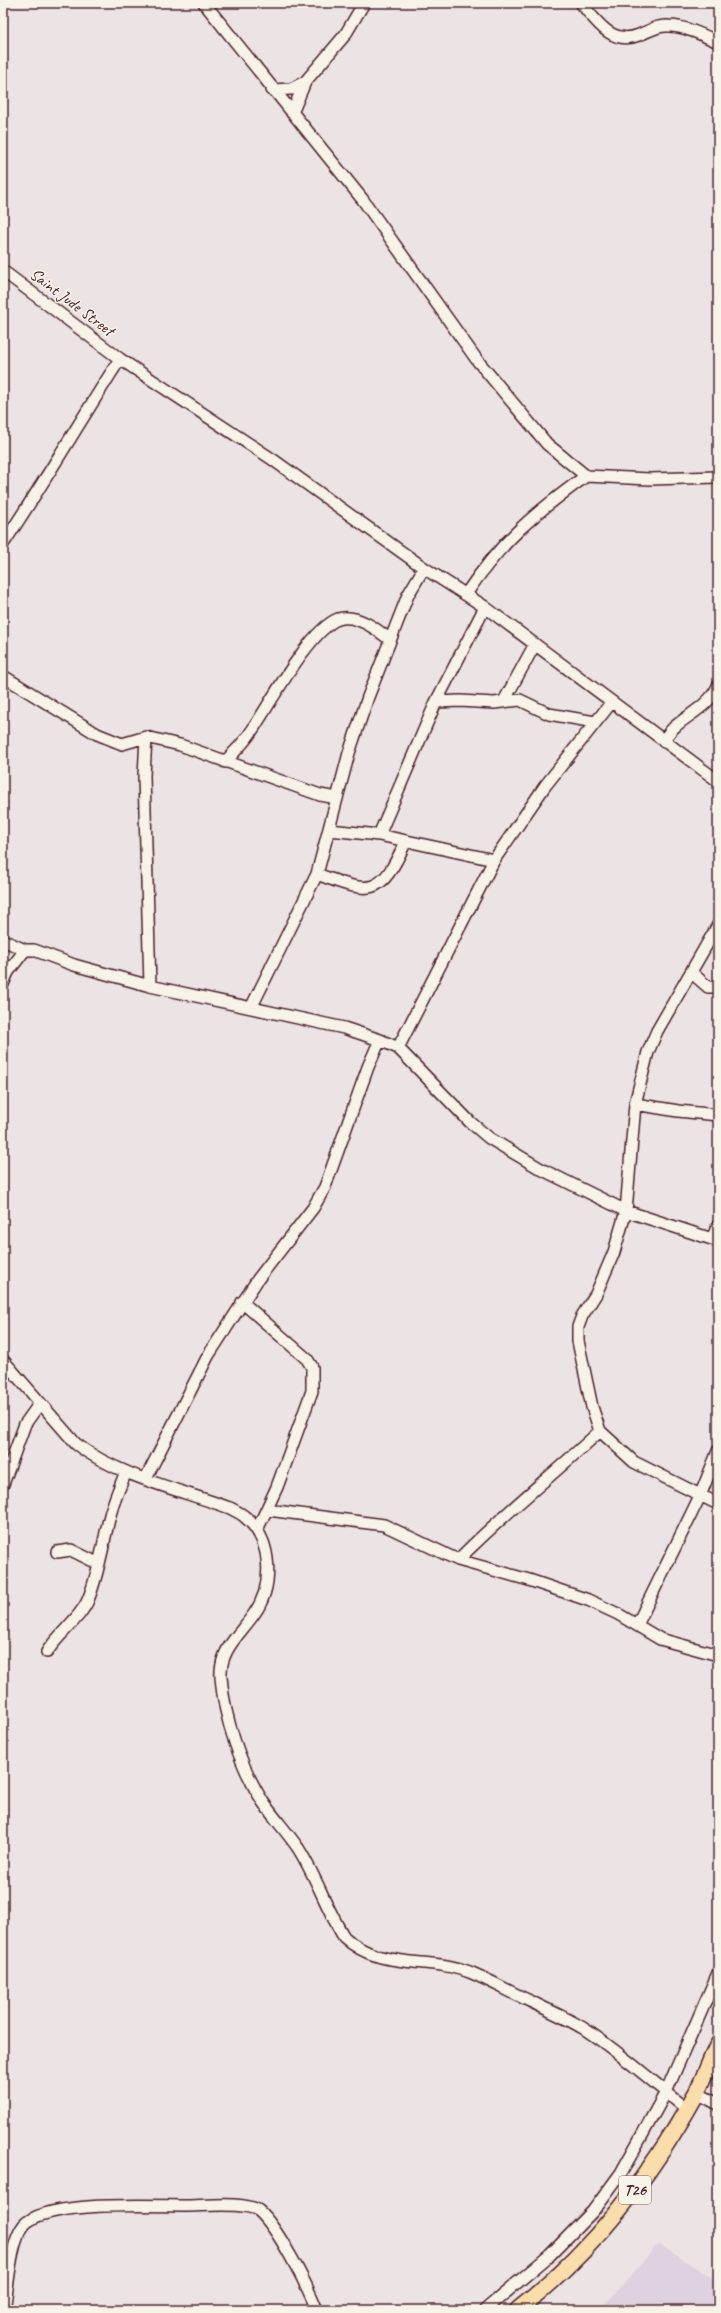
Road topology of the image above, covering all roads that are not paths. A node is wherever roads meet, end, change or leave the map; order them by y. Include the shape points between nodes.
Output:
1 (204, 3) edge
2 (364, 3) edge
3 (581, 3) edge
4 (718, 42) edge
5 (305, 82) junction
6 (272, 90) junction
7 (292, 113) junction
8 (3, 271) edge
9 (120, 359) junction
10 (586, 476) junction
11 (718, 477) edge
12 (3, 544) edge
13 (424, 568) junction
14 (466, 594) junction
15 (485, 607) junction
16 (390, 640) junction
17 (535, 644) junction
18 (3, 676) edge
19 (718, 686) edge
20 (504, 701) junction
21 (436, 702) junction
22 (611, 703) junction
23 (595, 722) junction
24 (146, 737) junction
25 (664, 742) junction
26 (225, 762) junction
27 (718, 781) edge
28 (337, 798) junction
29 (328, 830) junction
30 (379, 835) junction
31 (406, 841) junction
32 (494, 860) junction
33 (316, 874) junction
34 (718, 925) edge
35 (3, 940) edge
36 (26, 950) junction
37 (692, 973) junction
38 (3, 984) edge
39 (150, 986) junction
40 (718, 987) edge
41 (251, 1008) junction
42 (380, 1040) junction
43 (398, 1048) junction
44 (635, 1104) junction
45 (718, 1114) edge
46 (626, 1211) junction
47 (718, 1225) edge
48 (715, 1240) edge
49 (242, 1302) junction
50 (3, 1360) edge
51 (40, 1403) junction
52 (600, 1432) junction
53 (718, 1451) edge
54 (126, 1472) junction
55 (146, 1478) junction
56 (3, 1484) edge
57 (700, 1496) junction
58 (718, 1504) edge
59 (268, 1510) junction
60 (257, 1530) junction
61 (57, 1552) dead end
62 (458, 1560) junction
63 (99, 1564) junction
64 (637, 1625) junction
65 (47, 1652) dead end
66 (718, 1655) edge
67 (718, 1973) edge
68 (718, 2045) edge
69 (666, 2092) junction
70 (697, 2093) junction
71 (718, 2104) edge
72 (687, 2109) junction
73 (4, 2310) edge
74 (317, 2310) edge
75 (485, 2310) edge
76 (518, 2310) edge

1 - 6 street
2 - 5 street via 345,34
3 - 4 street via 604,30 616,38 628,39 652,29 668,26
5 - 6 street via 291,89
5 - 7 street
6 - 7 street
7 - 10 street via 363,200 477,360 547,444
8 - 9 street, Saint Jude Street
9 - 12 street via 50,474
9 - 13 street, Saint Jude Street via 272,459
10 - 11 street via 650,479
10 - 14 street via 543,507 511,536
13 - 14 street, Saint Jude Street
13 - 16 street via 408,595
14 - 15 street, Saint Jude Street
15 - 17 street, Saint Jude Street
15 - 21 street
16 - 26 street via 363,622 346,618 338,619 322,629 250,734
16 - 28 street via 351,746
17 - 20 street
17 - 22 street, Saint Jude Street
18 - 24 street via 97,734 122,744
19 - 25 street via 706,705 669,731
20 - 21 street
20 - 23 street via 520,700 549,714
21 - 30 street
22 - 23 street
22 - 25 street, Saint Jude Street
23 - 32 street via 545,786
24 - 26 street via 180,745
24 - 39 street via 144,776
25 - 27 street, Saint Jude Street
26 - 28 street via 320,795
28 - 29 street
29 - 30 street
29 - 33 street
30 - 31 street
31 - 32 street
31 - 33 street via 381,882 370,888 352,887
32 - 43 street
33 - 41 street
34 - 37 street
35 - 36 street
36 - 38 street via 8,972
36 - 39 street via 34,950 74,965
37 - 40 street via 708,987
37 - 44 street via 657,1031 648,1052
39 - 41 street
41 - 42 street via 344,1028
42 - 43 street
42 - 49 street via 325,1187 313,1208
43 - 46 street via 489,1138 541,1169
44 - 45 street via 678,1112
44 - 46 street
46 - 48 street
46 - 52 street via 614,1252 578,1327 578,1341
47 - 48 street
49 - 55 street via 208,1356
49 - 59 street via 307,1359 312,1367 312,1391 305,1414
50 - 51 street
51 - 54 street via 76,1444
51 - 56 street via 25,1424
52 - 57 street via 634,1462
52 - 62 street via 563,1467 509,1510
53 - 57 street
54 - 55 street
54 - 63 street via 111,1513
55 - 60 street via 230,1508 245,1517
57 - 58 street
57 - 64 street
59 - 60 street
59 - 62 street via 384,1525
60 - 69 street via 268,1557 268,1573 264,1592 255,1613 235,1637 222,1663 221,1676 227,1708 240,1758 252,1783 301,1853 344,1937 354,1947 369,1955 388,1960 450,1966 478,1976 588,2031
61 - 63 street via 71,1550
62 - 64 street via 588,1600
63 - 65 street via 87,1602 70,1625 55,1638
64 - 66 street via 660,1638
67 - 69 street
68 - 70 highway, T26
69 - 72 street
69 - 75 street via 621,2173 593,2211 550,2255
70 - 71 street
70 - 72 highway, T26
72 - 76 highway, T26 via 627,2202 570,2265
73 - 74 street via 16,2245 25,2225 44,2214 120,2205 233,2206 258,2210 268,2221 292,2261

